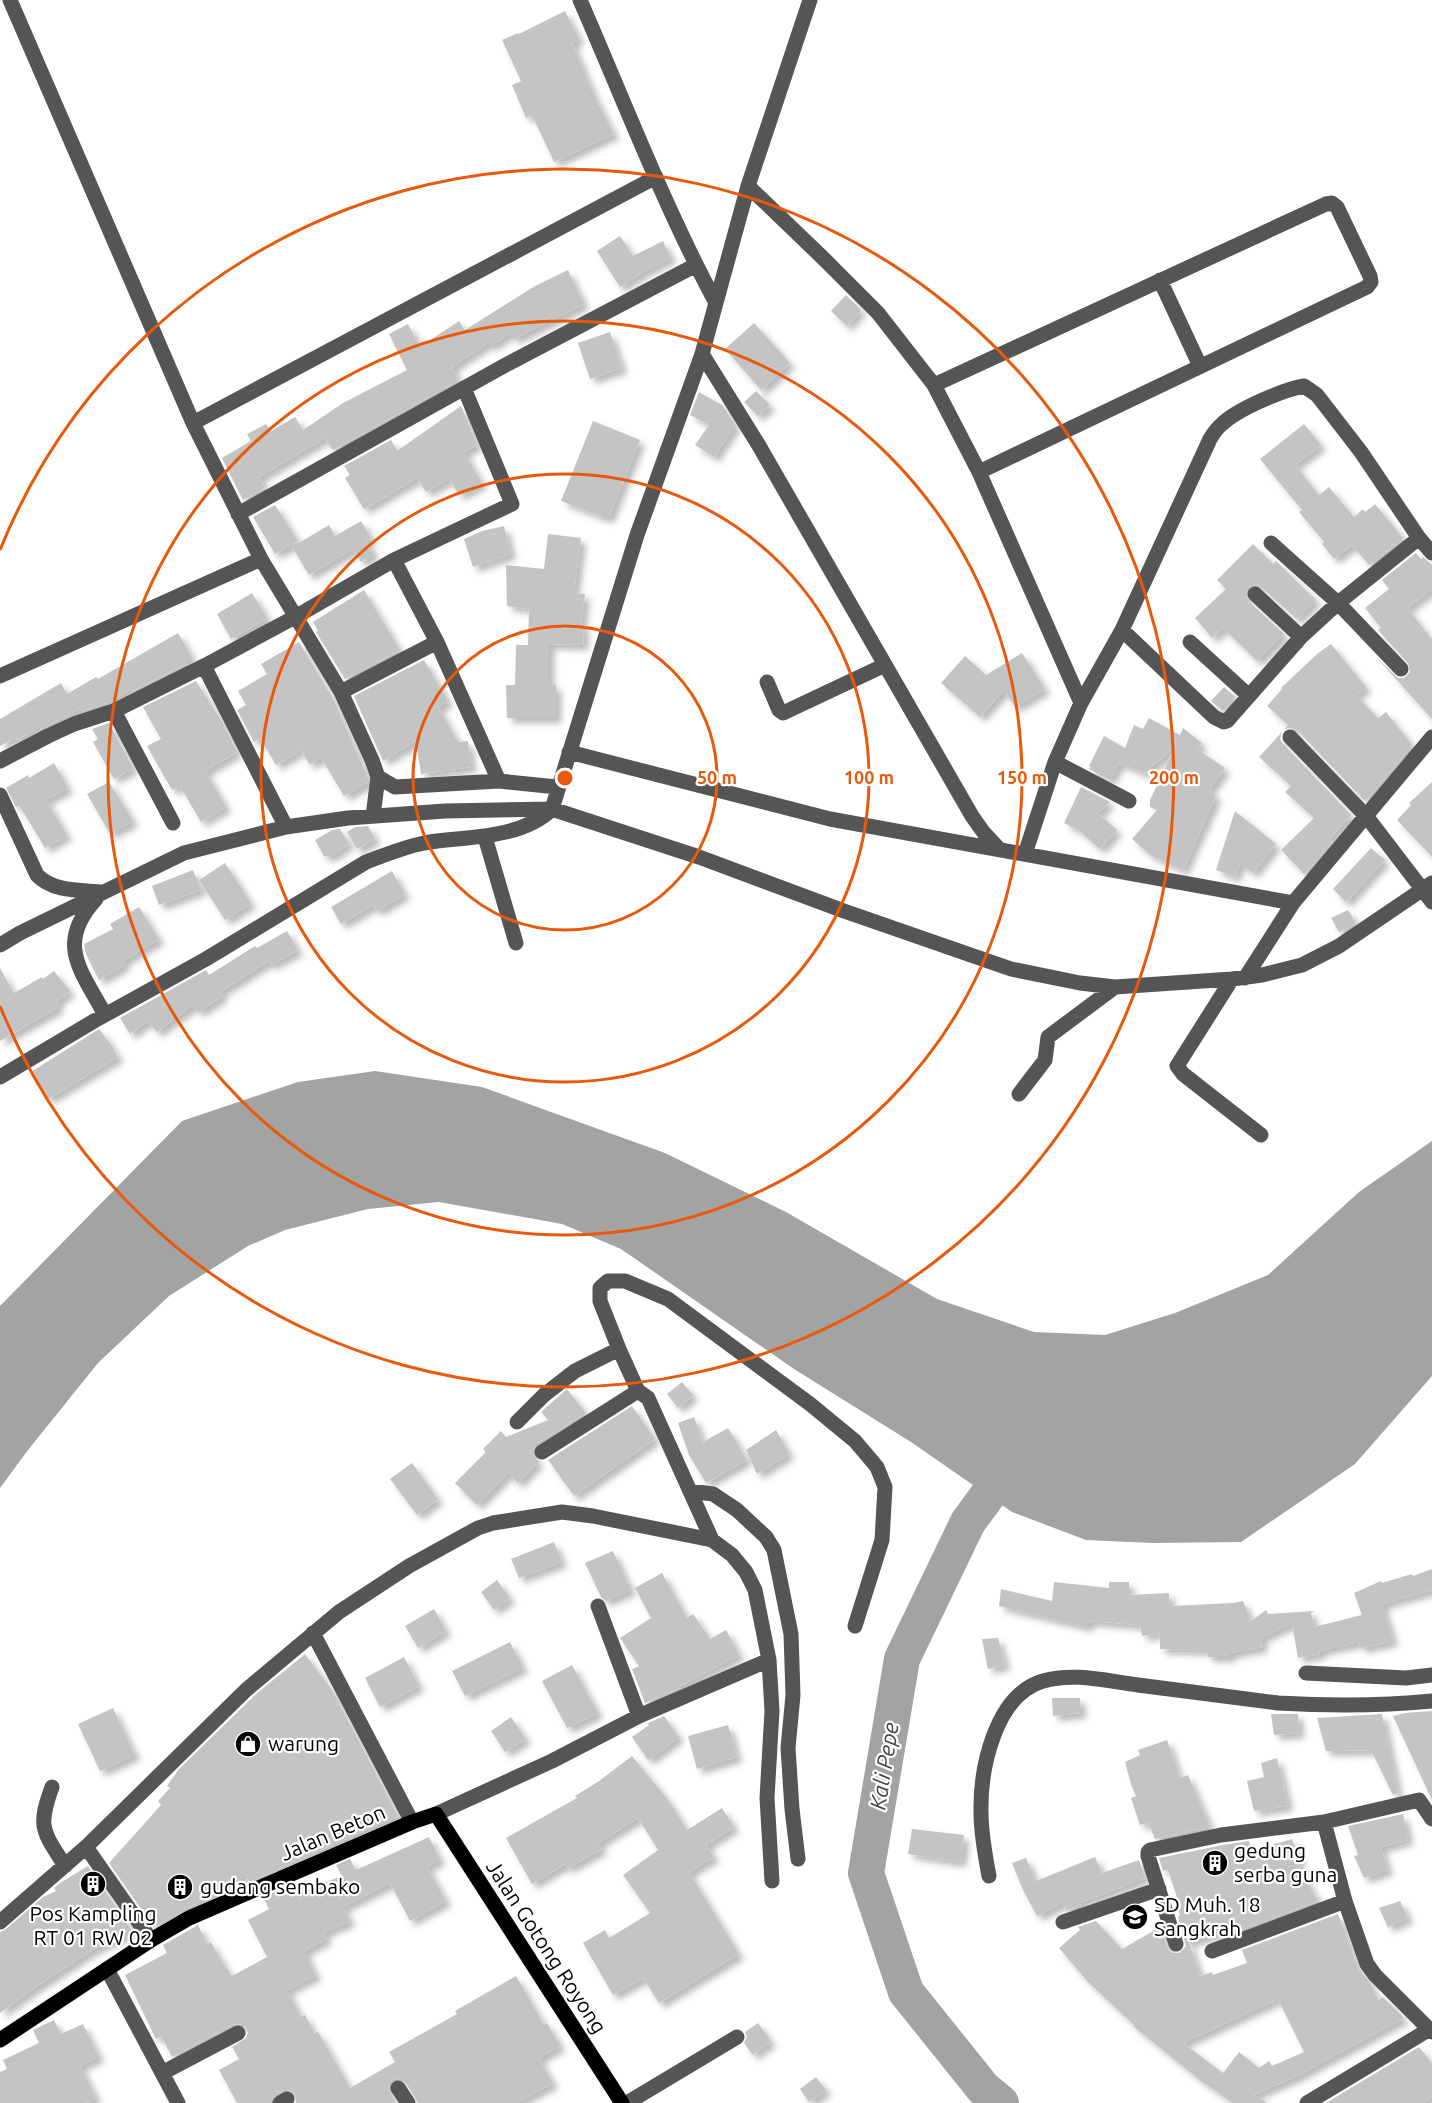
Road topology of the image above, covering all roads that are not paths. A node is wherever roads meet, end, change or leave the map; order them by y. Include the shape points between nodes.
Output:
1 (10, 0) edge
2 (580, 0) edge
3 (810, 0) edge
4 (656, 177) junction
5 (748, 186) junction
6 (696, 265) junction
7 (1160, 280) junction
8 (716, 303) junction
9 (702, 354) junction
10 (1200, 366) junction
11 (934, 385) junction
12 (464, 388) junction
13 (193, 423) junction
14 (979, 472) junction
15 (238, 514) junction
16 (1419, 538) junction
17 (1271, 543) dead end
18 (1432, 554) edge
19 (261, 559) junction
20 (394, 560) junction
21 (1256, 594) dead end
22 (1338, 603) junction
23 (295, 617) junction
24 (1122, 630) junction
25 (1301, 637) junction
26 (436, 642) junction
27 (1190, 642) dead end
28 (885, 665) junction
29 (204, 666) junction
30 (1401, 669) dead end
31 (0, 676) edge
32 (767, 682) dead end
33 (341, 692) junction
34 (1248, 695) junction
35 (1081, 703) junction
36 (114, 711) junction
37 (1290, 737) dead end
38 (1432, 737) edge
39 (569, 752) junction
40 (0, 761) edge
41 (1055, 762) junction
42 (378, 777) junction
43 (499, 781) junction
44 (557, 787) junction
45 (0, 795) edge
46 (1129, 801) dead end
47 (552, 809) junction
48 (373, 816) junction
49 (1367, 817) junction
50 (173, 823) dead end
51 (286, 827) junction
52 (485, 837) junction
53 (999, 849) junction
54 (1024, 854) junction
55 (1429, 891) edge
56 (102, 892) junction
57 (1293, 903) junction
58 (0, 931) edge
59 (20, 933) junction
60 (516, 943) dead end
61 (0, 945) edge
62 (1239, 979) junction
63 (1115, 987) junction
64 (105, 1015) junction
65 (0, 1077) edge
66 (1019, 1094) dead end
67 (1261, 1135) dead end
68 (619, 1349) junction
69 (638, 1390) junction
70 (517, 1422) dead end
71 (542, 1452) dead end
72 (690, 1491) junction
73 (712, 1540) junction
74 (598, 1606) dead end
75 (855, 1626) dead end
76 (313, 1633) junction
77 (769, 1660) junction
78 (1306, 1673) dead end
79 (1432, 1675) edge
80 (1432, 1701) edge
81 (639, 1716) junction
82 (52, 1787) dead end
83 (1425, 1797) edge
84 (436, 1814) junction
85 (1432, 1819) edge
86 (412, 1822) junction
87 (1324, 1822) junction
88 (86, 1847) junction
89 (798, 1859) dead end
90 (65, 1866) junction
91 (989, 1876) dead end
92 (772, 1881) dead end
93 (1159, 1889) junction
94 (1345, 1900) junction
95 (0, 1922) edge
96 (1063, 1922) dead end
97 (151, 1940) junction
98 (1176, 1944) dead end
99 (1212, 1951) dead end
100 (107, 1969) junction
101 (1431, 2030) edge
102 (238, 2033) dead end
103 (736, 2037) dead end
104 (0, 2040) edge
105 (162, 2073) junction
106 (398, 2088) dead end
107 (178, 2103) edge
108 (408, 2103) edge
109 (622, 2103) edge
110 (627, 2103) edge
111 (1307, 2103) edge

1 - 13 street
2 - 4 street
3 - 5 street
4 - 6 street
4 - 13 street
5 - 8 street
5 - 11 street via 878,313
6 - 8 street
6 - 12 street
7 - 10 street
7 - 10 street via 1332,202 1370,276 1367,286
7 - 11 street
8 - 9 street
9 - 28 street
9 - 39 street via 637,536
10 - 14 street
11 - 14 street
12 - 15 street
12 - 20 street via 512,504
13 - 15 street
14 - 35 street
15 - 19 street
16 - 18 street
16 - 22 street
16 - 24 street via 1317,395 1304,386 1298,387 1235,414 1220,425
17 - 22 street
19 - 23 street
19 - 31 street
20 - 23 street
20 - 26 street
21 - 25 street
22 - 25 street
22 - 30 street
23 - 29 street
23 - 33 street
24 - 34 street via 1220,721 1227,721
24 - 35 street
25 - 34 street
26 - 33 street
26 - 43 street
27 - 34 street
28 - 32 street via 783,713
28 - 53 street via 972,816
29 - 36 street
29 - 51 street
33 - 42 street
35 - 41 street
36 - 40 street via 74,724
36 - 50 street
37 - 49 street
38 - 49 street
39 - 44 street
39 - 53 street via 830,819
41 - 46 street
41 - 54 street
42 - 43 street via 395,787
42 - 48 street
43 - 44 street
44 - 47 street
45 - 56 street via 37,875 44,882 53,887
47 - 48 street
47 - 52 street via 540,820
47 - 63 street via 699,857 1011,969
48 - 51 street
49 - 55 street
49 - 57 street
51 - 56 street via 184,853
52 - 60 street
52 - 64 street via 424,843 366,862
53 - 54 street
54 - 57 street
55 - 62 street via 1302,965
56 - 59 street
56 - 64 street via 84,912 74,945 76,960
57 - 62 street
58 - 59 street
59 - 61 street
62 - 63 street
62 - 67 street via 1178,1066
63 - 66 street via 1048,1037 1045,1060
64 - 65 street
68 - 69 street
68 - 70 street via 575,1371
68 - 75 street via 600,1301 600,1288 608,1281 625,1281 668,1299 855,1441 877,1467 885,1486 882,1540
69 - 71 street
69 - 72 street via 648,1398
72 - 73 street
72 - 89 street via 713,1494 737,1510 774,1550 792,1634 793,1695 788,1748
73 - 76 street via 562,1512 493,1523 409,1566
73 - 77 street via 732,1555 755,1590
74 - 81 street
76 - 86 street
76 - 88 street via 246,1690
77 - 81 street
77 - 92 street via 772,1711 767,1798
78 - 79 street via 1406,1678
80 - 91 street via 1309,1705 1076,1676 1041,1682 1016,1697 993,1735 981,1811
81 - 84 street
82 - 90 street via 42,1821
83 - 85 street
83 - 87 street
84 - 86 main road, Jalan Beton
84 - 109 main road, Jalan Gotong Royong
86 - 97 main road, Jalan Beton via 189,1918
87 - 93 street via 1221,1835 1150,1850 1148,1856
87 - 94 street
88 - 90 street
88 - 97 street
90 - 95 street
93 - 96 street
93 - 98 street
94 - 99 street
94 - 101 street via 1367,1964
97 - 100 main road, Jalan Beton
100 - 104 main road, Jalan Beton
100 - 105 street
101 - 111 street
102 - 105 street
103 - 110 street
105 - 107 street
106 - 108 street

